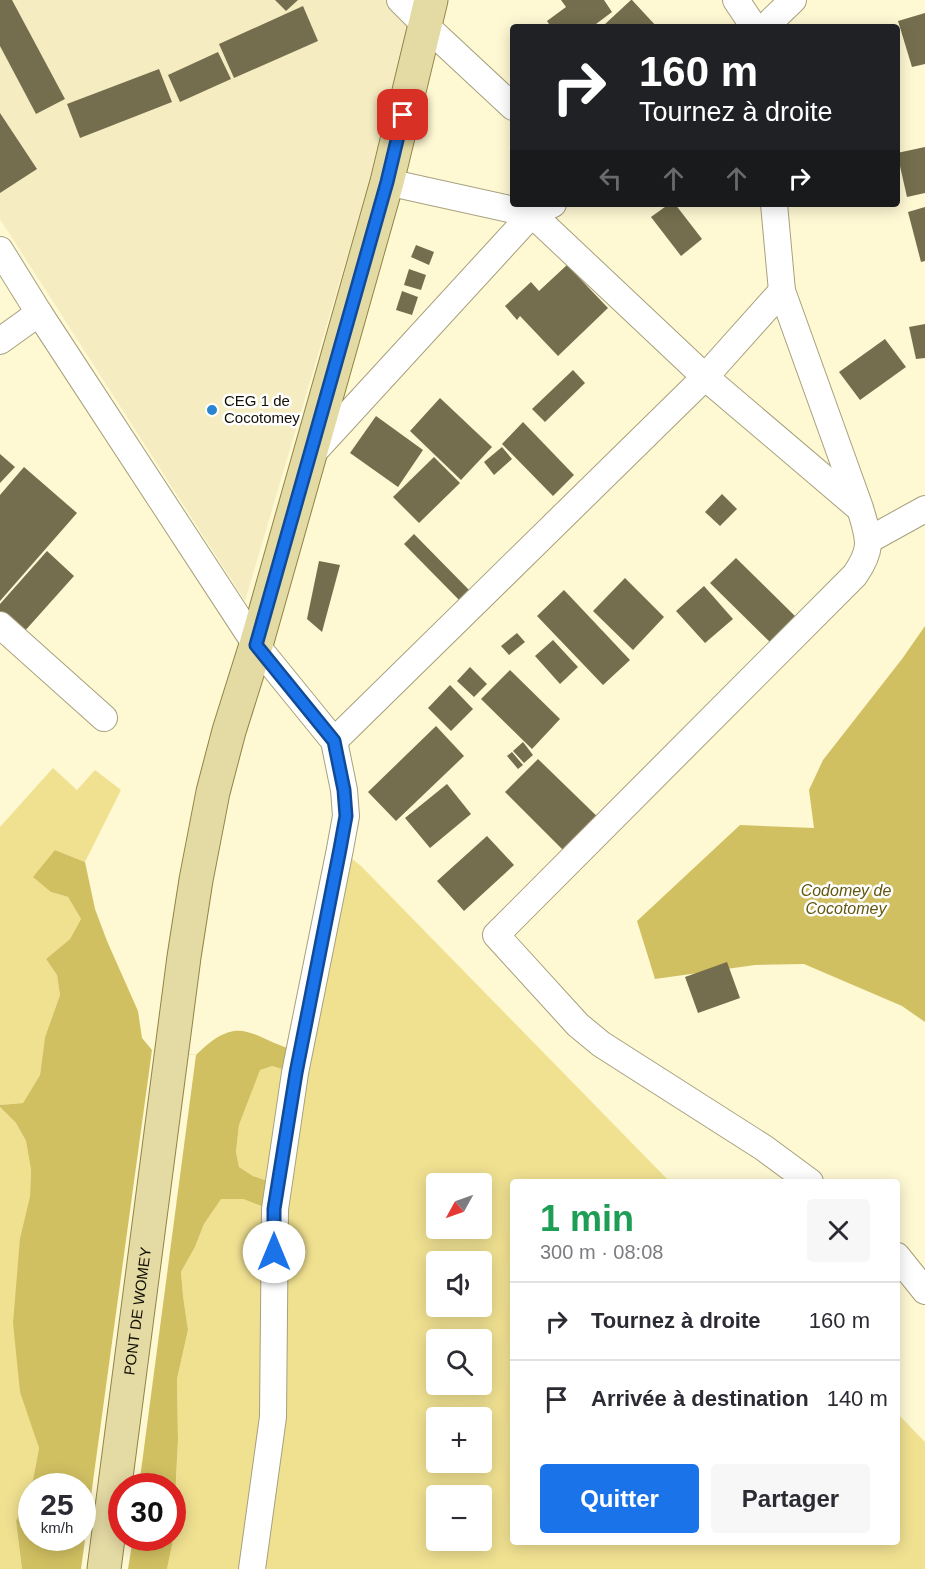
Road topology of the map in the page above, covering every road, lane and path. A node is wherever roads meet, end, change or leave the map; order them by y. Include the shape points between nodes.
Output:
1 (400, 0) edge
2 (736, 0) edge
3 (793, 0) edge
4 (428, 12) edge
5 (752, 24) edge
6 (768, 24) edge
7 (510, 103) edge
8 (387, 182) junction
9 (510, 203) edge
10 (774, 207) edge
11 (543, 209) edge
12 (0, 250) edge
13 (782, 291) junction
14 (39, 313) junction
15 (0, 341) edge
16 (705, 377) junction
17 (309, 456) junction
18 (860, 508) junction
19 (925, 508) edge
20 (869, 540) junction
21 (0, 625) edge
22 (256, 645) junction
23 (105, 718) dead end
24 (334, 741) junction
25 (806, 1179) edge
26 (900, 1260) edge
27 (925, 1291) edge
28 (104, 1569) edge
29 (252, 1569) edge

1 - 4 street
2 - 5 street
3 - 6 street
4 - 7 street
4 - 8 main road, PONT DE WOMEY
8 - 9 street
8 - 17 main road, PONT DE WOMEY
10 - 13 street
11 - 16 street
11 - 17 street
12 - 14 street
13 - 16 street
13 - 18 street
14 - 15 street
14 - 22 street
16 - 18 street
16 - 24 street
17 - 22 main road, PONT DE WOMEY
18 - 20 street
19 - 20 street
20 - 25 street via 865,560 855,575 496,935 578,1025 601,1044
21 - 23 street
22 - 24 street
22 - 28 main road, PONT DE WOMEY via 213,792 196,880
24 - 29 street via 346,816 296,1073 277,1197 273,1417
26 - 27 street

